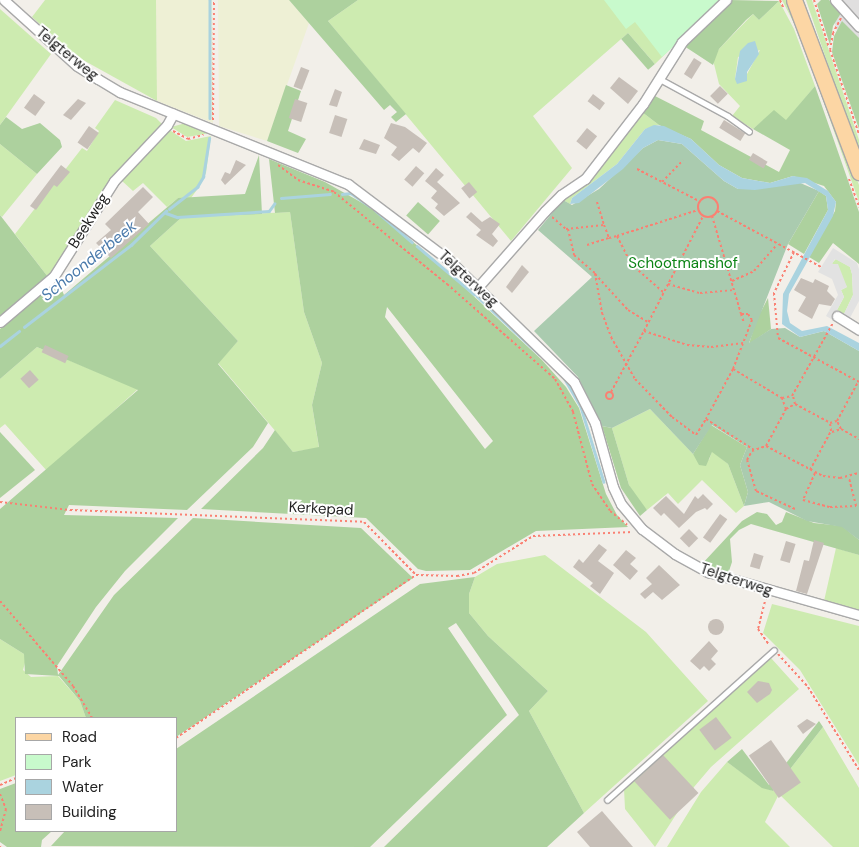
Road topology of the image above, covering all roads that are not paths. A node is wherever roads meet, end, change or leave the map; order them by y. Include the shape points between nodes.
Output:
1 (4, 0) edge
2 (726, 0) edge
3 (794, 0) edge
4 (803, 0) edge
5 (835, 0) edge
6 (859, 27) edge
7 (660, 79) junction
8 (828, 82) junction
9 (173, 114) junction
10 (748, 131) dead end
11 (859, 172) edge
12 (478, 287) junction
13 (835, 319) road end
14 (0, 322) edge
15 (859, 330) edge
16 (859, 615) edge
17 (774, 650) road end
18 (607, 800) dead end

1 - 9 street, Telgterweg via 77,66 120,92
2 - 7 street via 682,42
3 - 8 main road
4 - 8 main road
5 - 6 street
7 - 10 lane via 728,116
7 - 12 street via 585,179 560,195
8 - 11 main road
9 - 12 street, Telgterweg via 210,132 348,184 441,253
9 - 14 street, Beekweg via 167,126 114,181 54,276
12 - 16 street, Telgterweg via 574,382 595,423 613,487 621,504 642,529 675,554 708,572
13 - 15 street
17 - 18 lane

